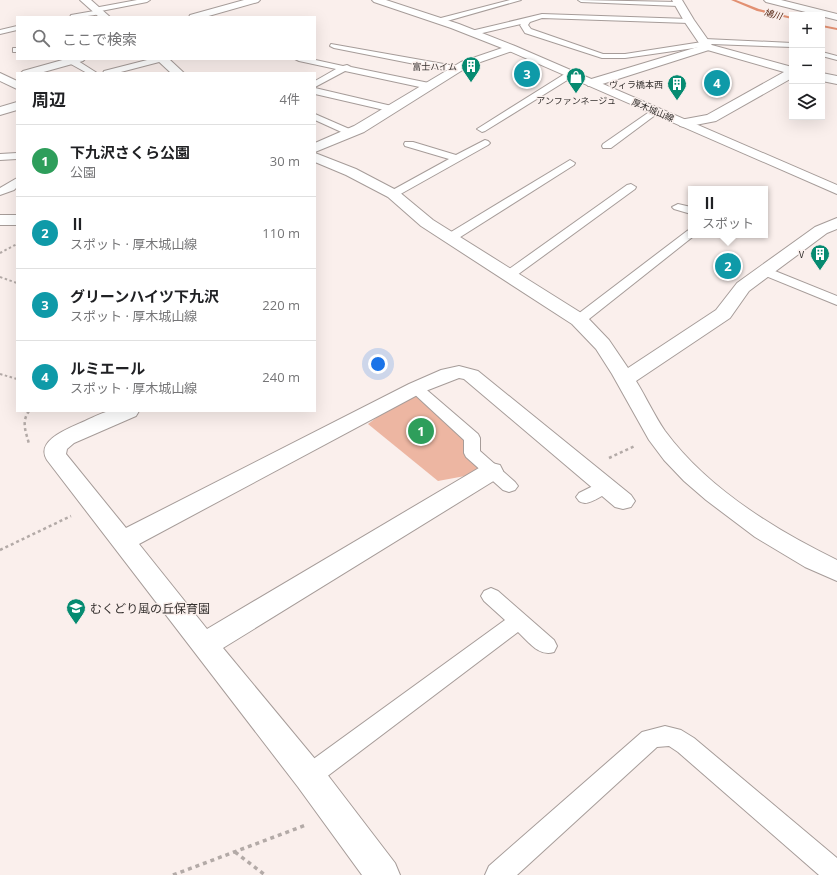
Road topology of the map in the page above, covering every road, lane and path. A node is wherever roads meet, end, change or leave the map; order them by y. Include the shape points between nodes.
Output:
1 (85, 0) edge
2 (147, 0) edge
3 (255, 0) edge
4 (377, 0) edge
5 (518, 0) edge
6 (581, 0) edge
7 (769, 0) edge
8 (678, 2) edge
9 (100, 13) edge
10 (80, 16) edge
11 (198, 16) edge
12 (837, 17) edge
13 (527, 20) junction
14 (440, 21) junction
15 (689, 21) junction
16 (16, 28) edge
17 (0, 32) edge
18 (474, 33) junction
19 (707, 44) junction
20 (789, 45) edge
21 (334, 46) dead end
22 (511, 48) junction
23 (373, 53) junction
24 (825, 55) edge
25 (837, 58) edge
26 (75, 60) edge
27 (157, 60) edge
28 (162, 60) edge
29 (304, 60) edge
30 (344, 69) junction
31 (455, 69) junction
32 (789, 71) edge
33 (31, 72) edge
34 (92, 72) edge
35 (111, 72) edge
36 (177, 72) edge
37 (789, 74) edge
38 (573, 75) junction
39 (6, 78) edge
40 (825, 78) edge
41 (837, 80) edge
42 (316, 83) edge
43 (592, 83) junction
44 (16, 84) edge
45 (429, 86) junction
46 (316, 91) edge
47 (16, 106) edge
48 (393, 109) junction
49 (0, 111) edge
50 (655, 111) junction
51 (316, 117) edge
52 (685, 123) junction
53 (482, 129) dead end
54 (351, 133) junction
55 (485, 143) dead end
56 (409, 144) dead end
57 (607, 146) dead end
58 (316, 148) edge
59 (16, 156) edge
60 (0, 157) edge
61 (316, 157) edge
62 (457, 158) junction
63 (570, 163) dead end
64 (16, 182) edge
65 (631, 187) dead end
66 (837, 190) edge
67 (0, 192) edge
68 (393, 194) junction
69 (678, 207) dead end
70 (688, 210) edge
71 (0, 220) edge
72 (16, 220) edge
73 (837, 223) edge
74 (688, 235) edge
75 (450, 238) junction
76 (16, 245) edge
77 (0, 253) edge
78 (765, 271) junction
79 (509, 274) junction
80 (0, 278) edge
81 (16, 283) edge
82 (837, 301) edge
83 (579, 320) junction
84 (0, 374) edge
85 (16, 379) edge
86 (625, 379) junction
87 (416, 388) junction
88 (28, 412) edge
89 (126, 412) edge
90 (658, 435) junction
91 (29, 442) dead end
92 (585, 470) junction
93 (500, 479) joint
94 (605, 486) junction
95 (585, 497) dead end
96 (623, 501) dead end
97 (76, 513) dead end
98 (123, 541) junction
99 (0, 550) edge
100 (837, 571) edge
101 (491, 596) dead end
102 (518, 621) junction
103 (204, 645) junction
104 (547, 646) dead end
105 (309, 776) junction
106 (308, 825) dead end
107 (235, 852) junction
108 (837, 874) edge
109 (173, 875) edge
110 (265, 875) edge
111 (383, 875) edge
112 (498, 875) edge

1 - 9 street
2 - 9 lane
3 - 11 street
4 - 14 street, 厚木城山線
5 - 14 lane
6 - 8 lane
7 - 12 street
8 - 15 street
9 - 10 lane
13 - 15 lane via 554,16
13 - 18 lane
13 - 19 lane via 524,25 528,31 602,56 625,56
14 - 18 street, 厚木城山線
15 - 19 street
16 - 17 lane
18 - 22 street, 厚木城山線
19 - 20 lane
19 - 32 street
19 - 43 street
21 - 23 lane
22 - 31 street
22 - 38 street, 厚木城山線
23 - 30 lane
23 - 31 lane
24 - 25 lane
26 - 33 street
26 - 34 lane
27 - 35 lane
28 - 36 street
29 - 30 lane
30 - 42 lane
30 - 45 lane
31 - 45 street
37 - 52 street via 711,118
38 - 43 street, 厚木城山線
38 - 53 lane
39 - 44 street
40 - 41 street
43 - 50 street, 厚木城山線
45 - 48 street
46 - 48 lane
47 - 49 street
48 - 54 street
50 - 52 street, 厚木城山線
50 - 57 lane
51 - 54 lane
52 - 66 street, 厚木城山線
54 - 58 street
55 - 62 lane
56 - 62 lane
59 - 60 lane
61 - 68 street
62 - 68 lane
63 - 75 lane
64 - 67 lane
65 - 79 lane
68 - 75 street via 427,223
69 - 70 lane
71 - 72 street
73 - 78 street via 821,230
74 - 83 lane
75 - 79 street
76 - 77 path
78 - 82 lane
78 - 86 street via 743,287 723,314
79 - 83 street
80 - 81 path
83 - 86 street via 597,338
84 - 85 path
86 - 90 street
87 - 92 street via 448,374 459,372 472,375
87 - 93 lane via 472,438 472,453
87 - 98 street
88 - 91 path via 24,426
89 - 98 street via 66,438 56,447 56,455
90 - 92 path
90 - 100 street via 680,465 726,502 794,549
92 - 94 street
93 - 103 street
94 - 95 lane
94 - 96 street
97 - 99 path
98 - 103 street
101 - 102 lane
102 - 104 lane
102 - 105 lane
103 - 105 street
105 - 111 street
106 - 107 path
107 - 109 path
107 - 110 path
108 - 112 lane via 686,745 672,736 660,736 650,739

